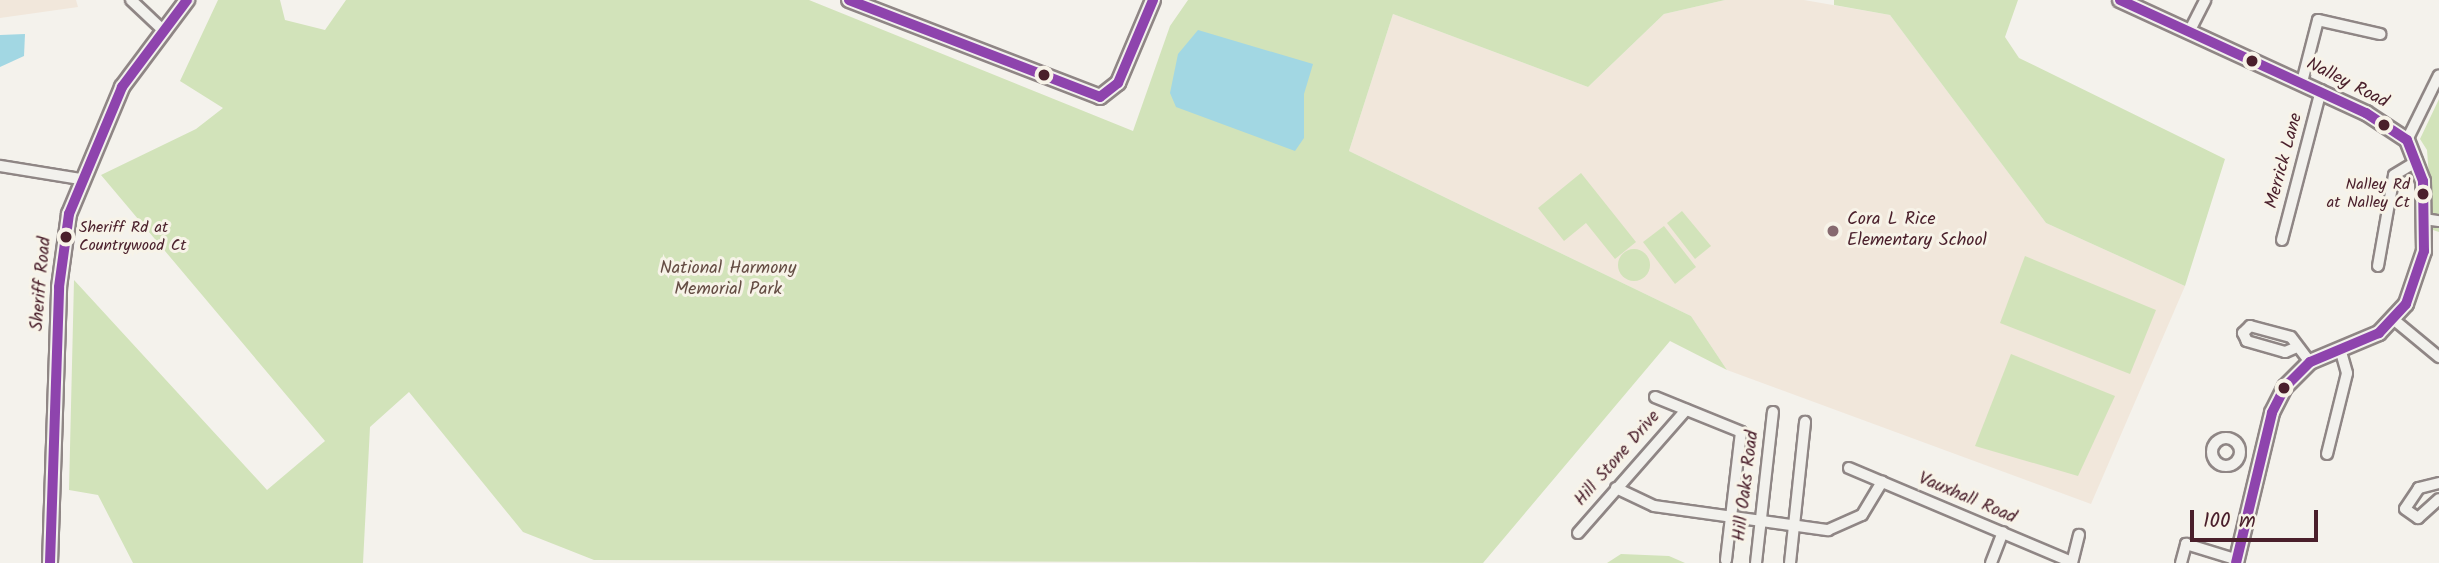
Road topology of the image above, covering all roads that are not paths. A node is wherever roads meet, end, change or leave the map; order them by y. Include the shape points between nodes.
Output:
1 (131, 0) edge
2 (187, 0) edge
3 (849, 0) edge
4 (1153, 0) edge
5 (2205, 0) edge
6 (2127, 2) edge
7 (163, 30) junction
8 (2189, 32) junction
9 (2380, 34) dead end
10 (2439, 75) edge
11 (2302, 82) junction
12 (2321, 90) junction
13 (2407, 140) junction
14 (2417, 161) junction
15 (0, 166) edge
16 (80, 179) junction
17 (2432, 220) edge
18 (2282, 240) dead end
19 (2378, 266) dead end
20 (2393, 319) junction
21 (2297, 347) dead end
22 (2340, 349) junction
23 (2439, 356) edge
24 (2310, 362) junction
25 (1655, 397) dead end
26 (1686, 410) junction
27 (1773, 412) dead end
28 (1805, 422) dead end
29 (2243, 445) dead end
30 (2262, 449) junction
31 (2327, 454) dead end
32 (1849, 468) dead end
33 (1882, 482) junction
34 (2439, 482) edge
35 (1616, 488) junction
36 (2439, 499) edge
37 (1732, 521) junction
38 (1762, 523) junction
39 (1795, 526) junction
40 (2003, 532) junction
41 (1578, 533) dead end
42 (2079, 535) dead end
43 (1726, 560) dead end
44 (2235, 561) edge
45 (2072, 562) edge
46 (50, 563) edge
47 (1756, 563) edge
48 (1790, 563) edge
49 (1991, 563) edge
50 (2181, 563) edge

1 - 7 street
2 - 7 street, Sheriff Road
3 - 4 street via 1090,96 1104,96 1118,83
5 - 8 street
6 - 8 street, Nalley Road
7 - 16 street, Sheriff Road via 122,87
8 - 11 street, Nalley Road
9 - 11 street via 2318,20
10 - 13 street
11 - 12 street, Nalley Road
12 - 13 street, Nalley Road
12 - 18 street, Merrick Lane
13 - 14 street
14 - 17 street
14 - 19 street via 2394,174
15 - 16 street
16 - 46 street, Sheriff Road via 58,287
17 - 20 street via 2417,282
20 - 22 street via 2379,333
20 - 23 street
21 - 24 street
22 - 24 street
22 - 31 street via 2347,373
24 - 30 street via 2285,387
25 - 26 street
26 - 35 street, Hill Stone Drive
26 - 37 street via 1741,432
27 - 38 street, Hill Oaks Road
28 - 39 street
29 - 30 street
30 - 44 street
32 - 33 street, Vauxhall Road
33 - 39 street via 1850,524 1828,530
33 - 40 street, Vauxhall Road
34 - 36 street via 2419,488 2405,509 2418,518
35 - 37 street via 1643,503
35 - 41 street, Hill Stone Drive
37 - 38 street
37 - 43 street
38 - 39 street
38 - 47 street, Hill Oaks Road
39 - 48 street
40 - 45 street, Vauxhall Road
40 - 49 street
42 - 45 street
44 - 50 street via 2186,544

